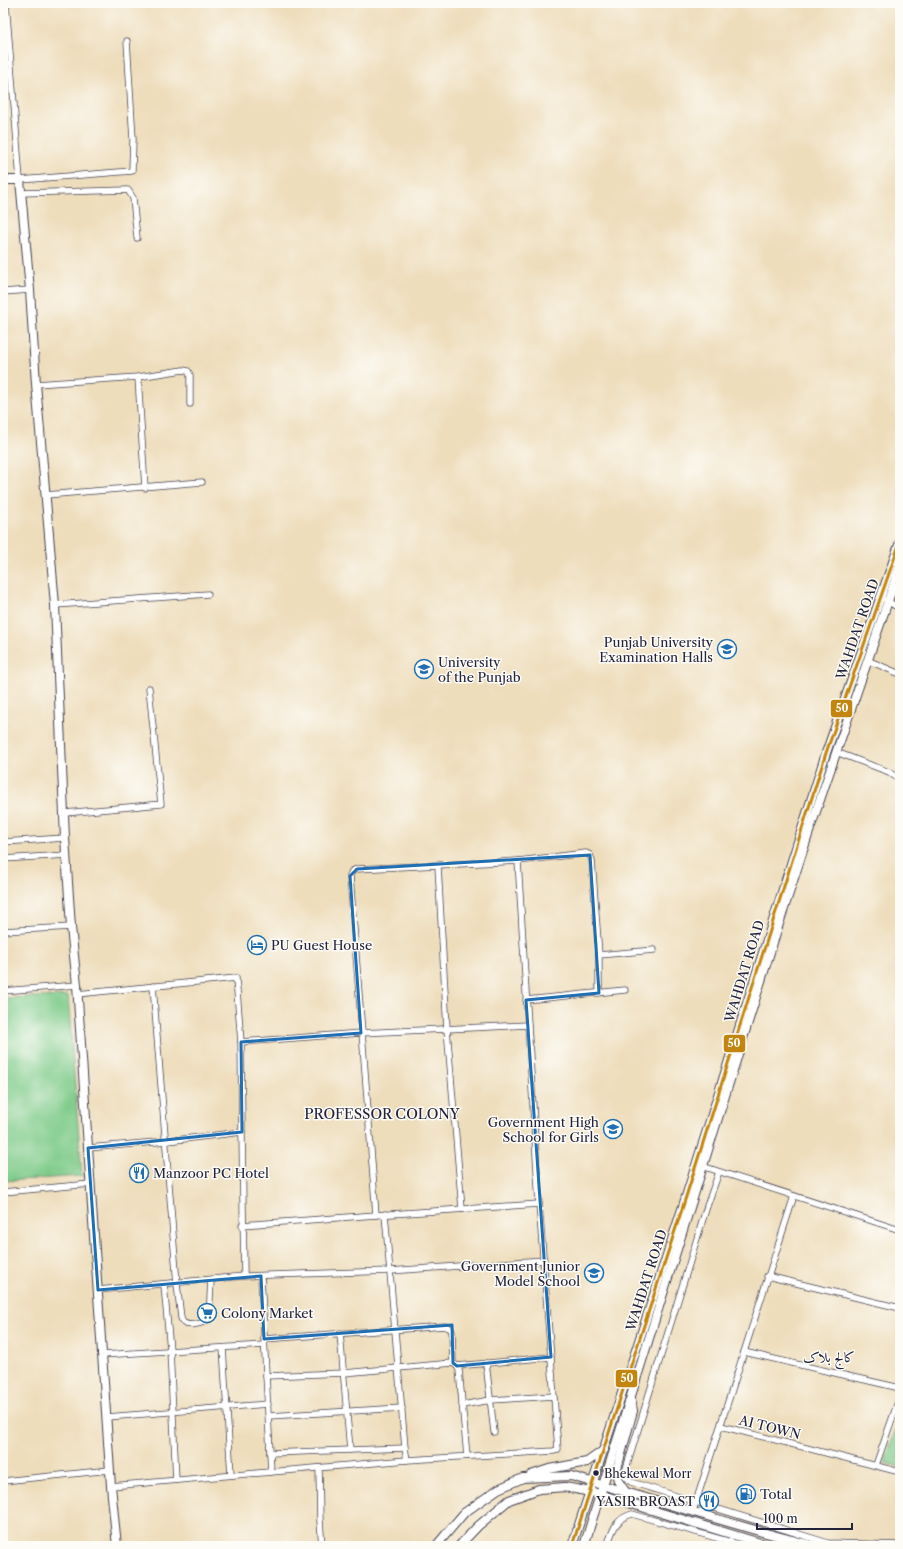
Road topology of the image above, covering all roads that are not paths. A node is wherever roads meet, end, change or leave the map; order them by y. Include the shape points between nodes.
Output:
1 (6, 3) edge
2 (127, 41) dead end
3 (3, 180) edge
4 (20, 180) junction
5 (21, 193) junction
6 (137, 238) dead end
7 (30, 290) junction
8 (3, 292) edge
9 (138, 377) junction
10 (36, 384) junction
11 (190, 404) dead end
12 (202, 482) dead end
13 (146, 488) junction
14 (46, 495) junction
15 (900, 542) edge
16 (900, 566) edge
17 (208, 594) dead end
18 (880, 598) junction
19 (888, 601) junction
20 (55, 606) junction
21 (900, 609) edge
22 (867, 660) junction
23 (900, 674) edge
24 (150, 688) dead end
25 (836, 752) junction
26 (900, 780) edge
27 (65, 813) junction
28 (65, 838) junction
29 (3, 842) edge
30 (67, 855) junction
31 (3, 859) edge
32 (518, 861) junction
33 (438, 866) junction
34 (71, 927) junction
35 (3, 931) edge
36 (654, 950) dead end
37 (599, 955) junction
38 (153, 986) junction
39 (77, 990) junction
40 (625, 990) dead end
41 (3, 991) edge
42 (599, 993) junction
43 (526, 1000) junction
44 (528, 1025) junction
45 (447, 1029) junction
46 (361, 1033) junction
47 (240, 1042) junction
48 (242, 1132) junction
49 (167, 1141) junction
50 (88, 1148) junction
51 (702, 1166) junction
52 (719, 1172) junction
53 (91, 1184) junction
54 (3, 1192) edge
55 (794, 1196) junction
56 (539, 1204) junction
57 (462, 1209) junction
58 (376, 1214) junction
59 (385, 1214) junction
60 (242, 1225) junction
61 (900, 1230) edge
62 (544, 1260) junction
63 (669, 1261) junction
64 (390, 1271) junction
65 (244, 1276) junction
66 (261, 1276) junction
67 (767, 1276) junction
68 (210, 1280) junction
69 (177, 1284) junction
70 (164, 1285) junction
71 (98, 1290) junction
72 (900, 1308) edge
73 (395, 1329) junction
74 (340, 1333) junction
75 (264, 1339) junction
76 (264, 1345) junction
77 (223, 1348) junction
78 (170, 1350) junction
79 (744, 1352) junction
80 (102, 1355) junction
81 (551, 1357) junction
82 (486, 1363) junction
83 (455, 1365) junction
84 (399, 1369) junction
85 (344, 1373) junction
86 (266, 1376) junction
87 (900, 1388) edge
88 (631, 1394) junction
89 (554, 1396) junction
90 (900, 1396) edge
91 (491, 1400) junction
92 (268, 1404) junction
93 (462, 1406) junction
94 (227, 1408) junction
95 (402, 1408) junction
96 (347, 1411) junction
97 (173, 1412) junction
98 (268, 1416) junction
99 (107, 1417) junction
100 (721, 1426) junction
101 (494, 1432) dead end
102 (405, 1448) junction
103 (350, 1450) junction
104 (604, 1450) junction
105 (270, 1453) junction
106 (467, 1456) junction
107 (407, 1460) junction
108 (876, 1464) junction
109 (319, 1468) junction
110 (110, 1470) junction
111 (271, 1472) junction
112 (900, 1472) edge
113 (231, 1475) junction
114 (523, 1478) junction
115 (176, 1480) junction
116 (3, 1481) edge
117 (594, 1481) junction
118 (604, 1485) junction
119 (112, 1486) junction
120 (625, 1491) junction
121 (590, 1492) junction
122 (600, 1495) junction
123 (696, 1502) junction
124 (693, 1511) junction
125 (660, 1517) junction
126 (762, 1532) junction
127 (758, 1543) junction
128 (900, 1545) edge
129 (117, 1546) edge
130 (322, 1546) edge
131 (436, 1546) edge
132 (459, 1546) edge
133 (572, 1546) edge
134 (584, 1546) edge
135 (607, 1546) edge
136 (745, 1546) edge
137 (770, 1546) edge
138 (815, 1546) edge

1 - 4 street
2 - 4 street via 133,139 132,171
3 - 4 main road
4 - 5 main road
5 - 6 street via 128,190 134,198
5 - 7 main road
7 - 8 street
7 - 10 main road
9 - 10 street
9 - 11 street via 188,371
9 - 13 street
10 - 14 main road
12 - 13 street
13 - 14 street
14 - 20 main road
15 - 18 main road, WAHDAT ROAD
16 - 19 main road, WAHDAT ROAD
17 - 20 street
18 - 19 street
18 - 63 main road, WAHDAT ROAD via 823,761
19 - 21 street
19 - 22 main road, WAHDAT ROAD
20 - 27 main road
22 - 23 street
22 - 25 main road, WAHDAT ROAD
24 - 27 street via 161,804
25 - 26 street via 889,772
25 - 51 main road, WAHDAT ROAD
27 - 28 main road
28 - 29 street
28 - 30 main road
30 - 31 street
30 - 34 main road
32 - 33 street
32 - 37 street via 586,853 590,855
32 - 43 street
33 - 45 street
33 - 46 street via 352,871 350,876
34 - 35 street
34 - 39 main road
36 - 37 street
37 - 42 street
38 - 39 street
38 - 47 street via 236,978
38 - 49 street
39 - 41 street
39 - 50 main road
40 - 42 street
42 - 43 street
43 - 44 street
44 - 45 street
44 - 56 street
45 - 46 street
45 - 57 street
46 - 47 street
46 - 58 street
47 - 48 street
48 - 49 street
48 - 60 street
49 - 50 street
49 - 69 street
50 - 53 main road
51 - 52 street
51 - 63 main road, WAHDAT ROAD
52 - 55 street
52 - 123 street via 624,1475 628,1481
53 - 54 street
53 - 71 main road
55 - 61 street
55 - 67 street
56 - 57 street
56 - 62 street
57 - 59 street
58 - 59 street
58 - 60 street
59 - 64 street
60 - 65 street
62 - 64 street
62 - 81 street
63 - 88 main road, WAHDAT ROAD
63 - 104 main road, WAHDAT ROAD
64 - 66 street
64 - 73 street
65 - 66 street
65 - 68 street
66 - 75 street
67 - 72 street
67 - 79 street
68 - 69 street
68 - 69 street via 209,1318 203,1323 182,1322
69 - 70 street
70 - 71 street
70 - 78 street
71 - 80 main road
73 - 74 street
73 - 83 street via 448,1327 452,1332
73 - 84 street
74 - 75 street
74 - 85 street
75 - 76 street
76 - 77 street
76 - 86 street
77 - 78 street
77 - 94 street
78 - 80 street
78 - 97 street
79 - 87 street
79 - 100 street
80 - 99 main road
81 - 82 street
81 - 89 street
82 - 83 street
82 - 91 street
83 - 84 street
83 - 93 street via 459,1370
84 - 85 street
84 - 95 street
85 - 86 street
85 - 96 street
86 - 92 street
88 - 118 main road, WAHDAT ROAD
88 - 120 main road via 633,1411 616,1472 618,1481
89 - 91 street
89 - 106 street via 558,1449
90 - 108 street
91 - 93 street
91 - 101 street
92 - 94 street
92 - 98 street
93 - 106 street
94 - 97 street
94 - 113 street
95 - 96 street
95 - 102 street
96 - 98 street
96 - 103 street
97 - 99 street
97 - 115 street
98 - 105 street
99 - 110 main road
100 - 108 street, AI TOWN
100 - 123 street, AI TOWN
102 - 103 street
102 - 107 street
103 - 105 street
104 - 114 main road via 588,1462 549,1468
104 - 117 main road, WAHDAT ROAD
105 - 111 street
106 - 107 street
107 - 109 street
108 - 112 street, AI TOWN
109 - 111 street
109 - 130 street
110 - 116 street
110 - 119 main road
111 - 113 street
113 - 115 street
114 - 117 main road via 571,1476
114 - 131 main road via 498,1489 464,1513
115 - 119 street
117 - 118 main road
117 - 121 main road, WAHDAT ROAD
118 - 120 main road
118 - 122 main road, WAHDAT ROAD
119 - 129 main road
120 - 124 main road
121 - 122 main road
121 - 132 main road via 565,1487 539,1489 509,1500
121 - 133 main road, WAHDAT ROAD
122 - 125 main road
122 - 134 main road, WAHDAT ROAD
123 - 124 street, AI TOWN
123 - 128 street via 828,1543
124 - 126 main road
125 - 127 main road
125 - 135 street via 637,1514 625,1516 616,1524
125 - 136 street
126 - 127 main road
126 - 138 main road
127 - 137 main road

